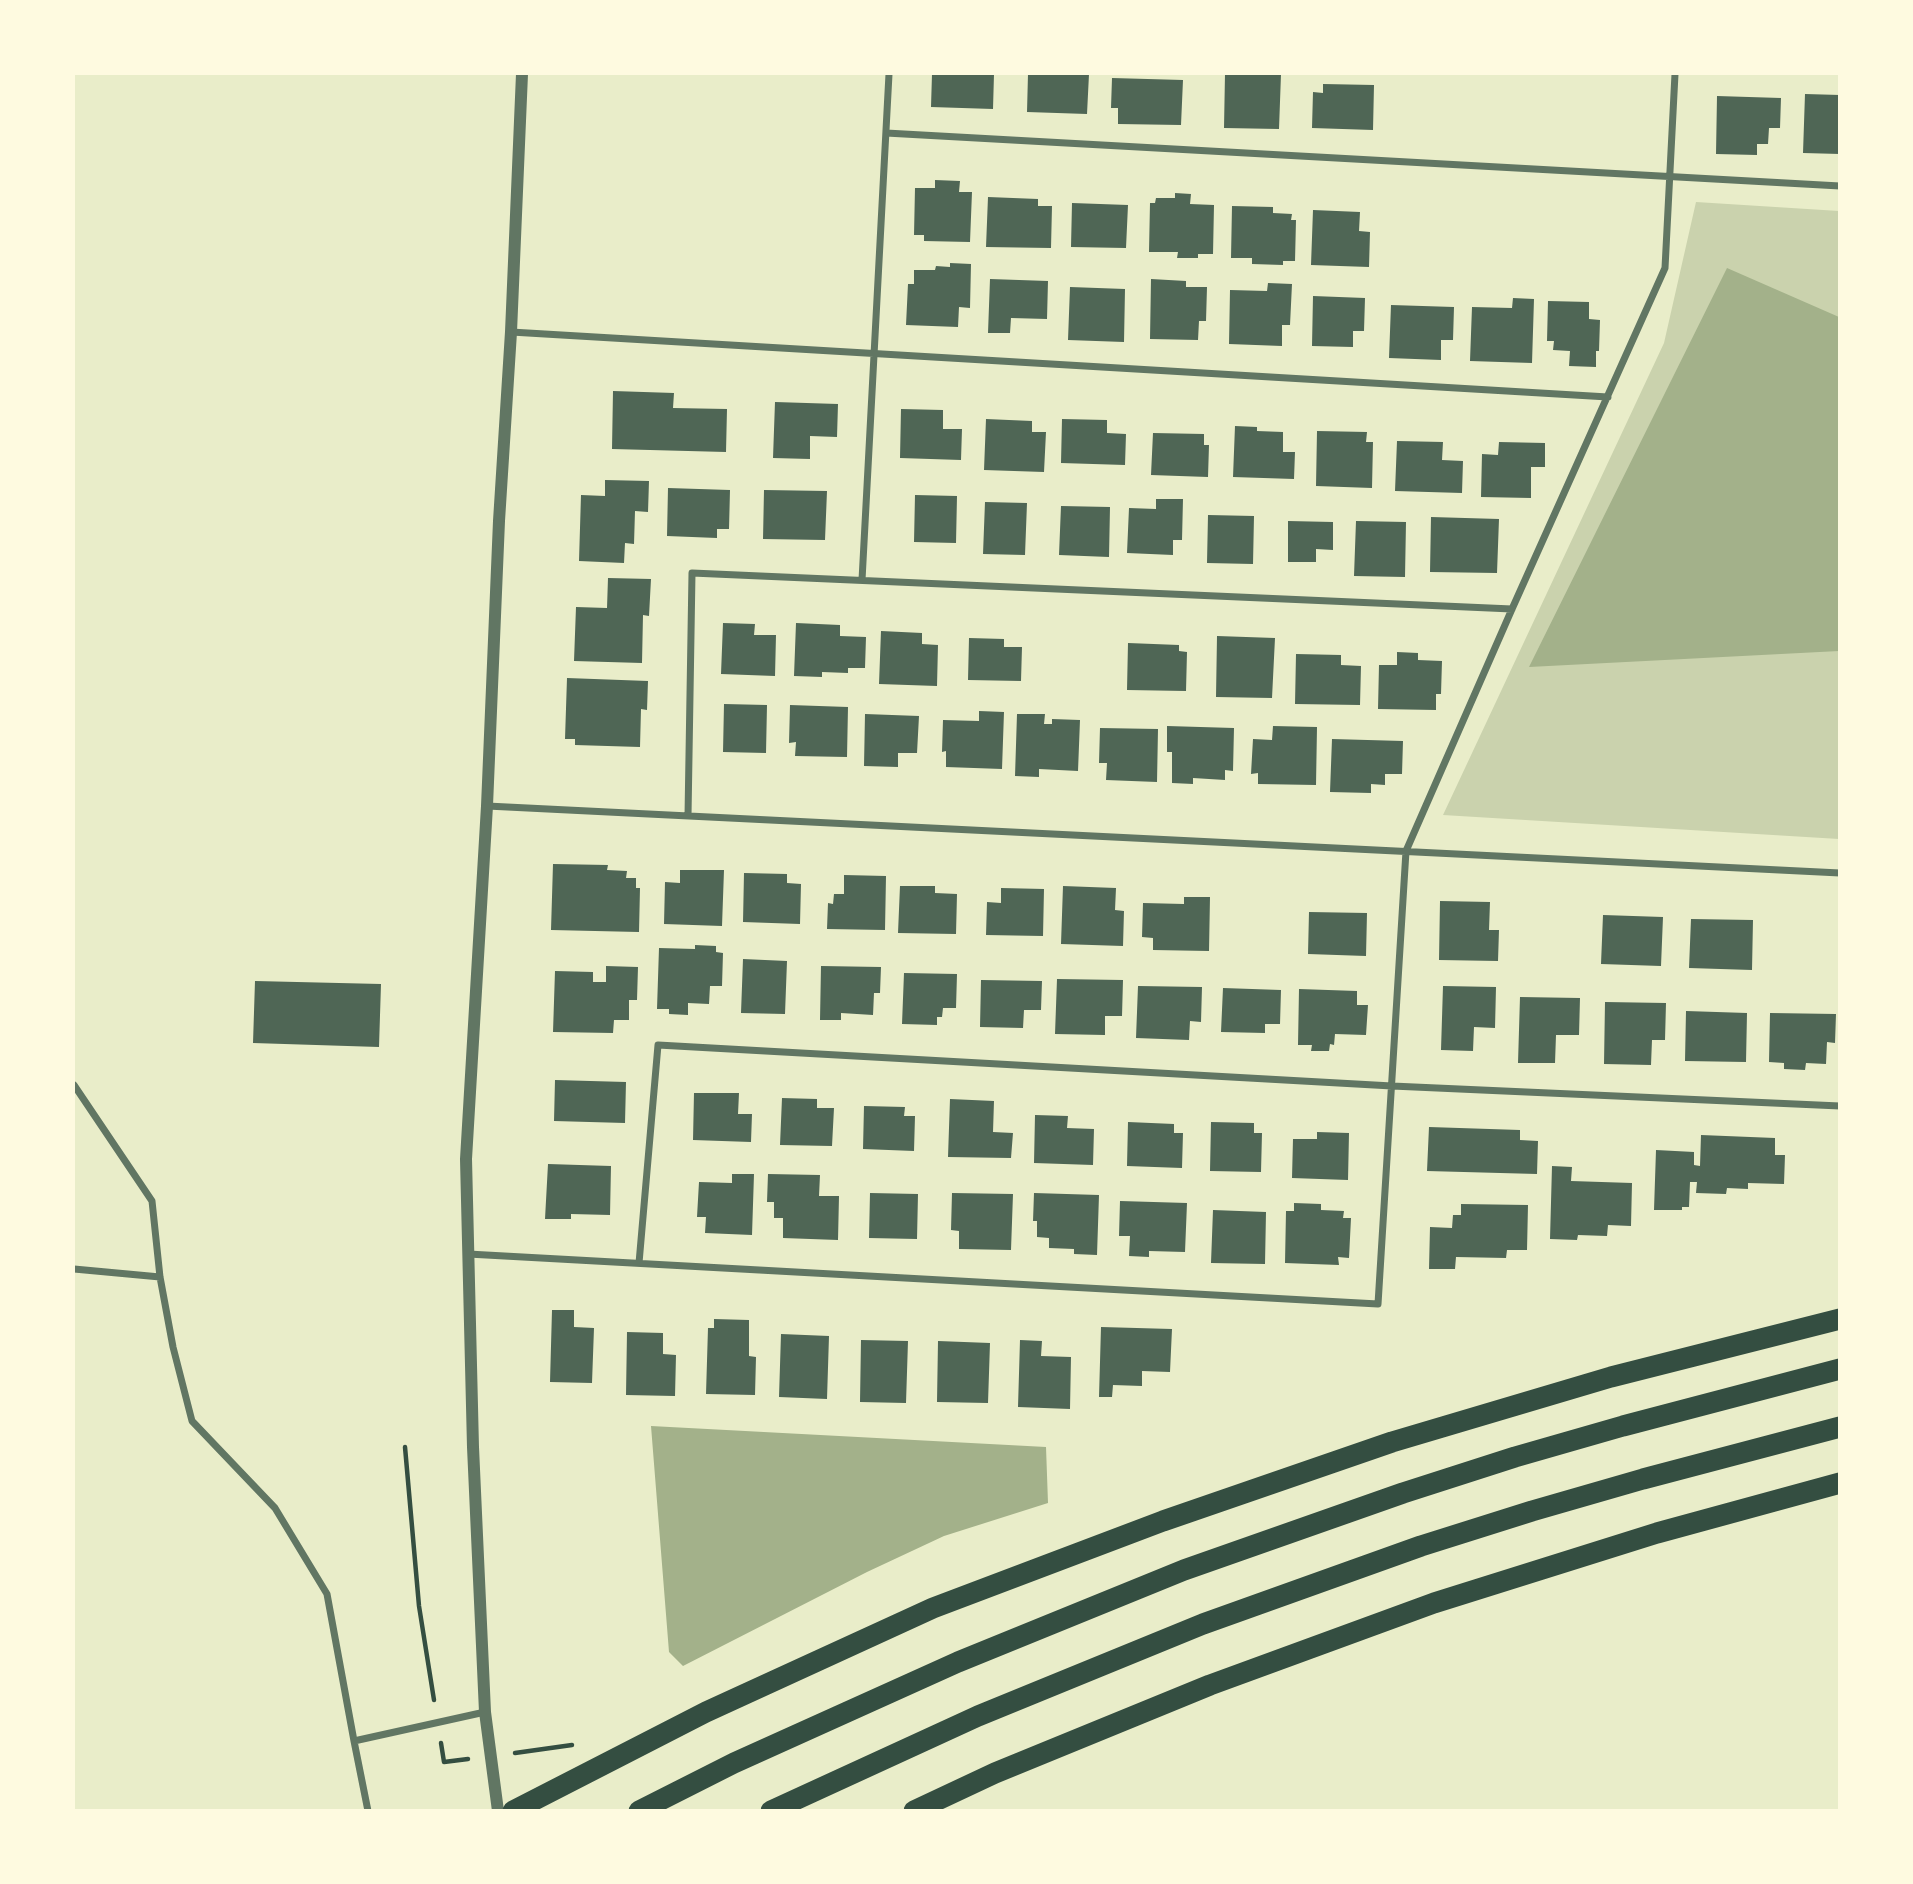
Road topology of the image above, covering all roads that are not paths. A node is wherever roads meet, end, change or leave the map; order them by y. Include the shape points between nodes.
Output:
1 (522, 74) edge
2 (889, 74) edge
3 (1675, 74) edge
4 (886, 133) junction
5 (1670, 177) junction
6 (1839, 186) edge
7 (510, 332) junction
8 (874, 353) junction
9 (1608, 397) junction
10 (862, 580) junction
11 (1512, 609) junction
12 (487, 806) junction
13 (688, 816) junction
14 (1406, 851) junction
15 (1839, 873) edge
16 (74, 1085) edge
17 (1392, 1086) junction
18 (1839, 1107) edge
19 (468, 1254) junction
20 (639, 1263) junction
21 (74, 1269) edge
22 (160, 1277) junction
23 (1839, 1318) edge
24 (1839, 1369) edge
25 (1839, 1427) edge
26 (1839, 1483) edge
27 (485, 1712) junction
28 (354, 1741) junction
29 (368, 1811) edge
30 (498, 1811) edge
31 (513, 1811) edge
32 (639, 1811) edge
33 (771, 1811) edge
34 (914, 1811) edge

1 - 7 street
2 - 4 street
3 - 5 street
4 - 5 street
4 - 8 street
5 - 6 street
5 - 9 street via 1665,268
7 - 8 street
7 - 12 street
8 - 9 street
8 - 10 street
9 - 11 street
10 - 11 street
10 - 13 street via 692,573
11 - 14 street
12 - 13 street
12 - 19 street via 466,1159
13 - 14 street
14 - 15 street
14 - 17 street
16 - 22 street via 152,1200
17 - 18 street
17 - 20 street via 658,1045
17 - 20 street via 1378,1304
19 - 20 street
19 - 27 street
21 - 22 street
22 - 28 street via 192,1421 275,1508 327,1594
23 - 31 highway via 1611,1377 1392,1441 1163,1521 933,1608 706,1712
24 - 32 highway via 1515,1457 1184,1570 958,1662
25 - 33 highway via 1532,1511 1241,1610 978,1716
26 - 34 highway via 1657,1533 1434,1603 1197,1690
27 - 28 street
27 - 30 street
28 - 29 street

